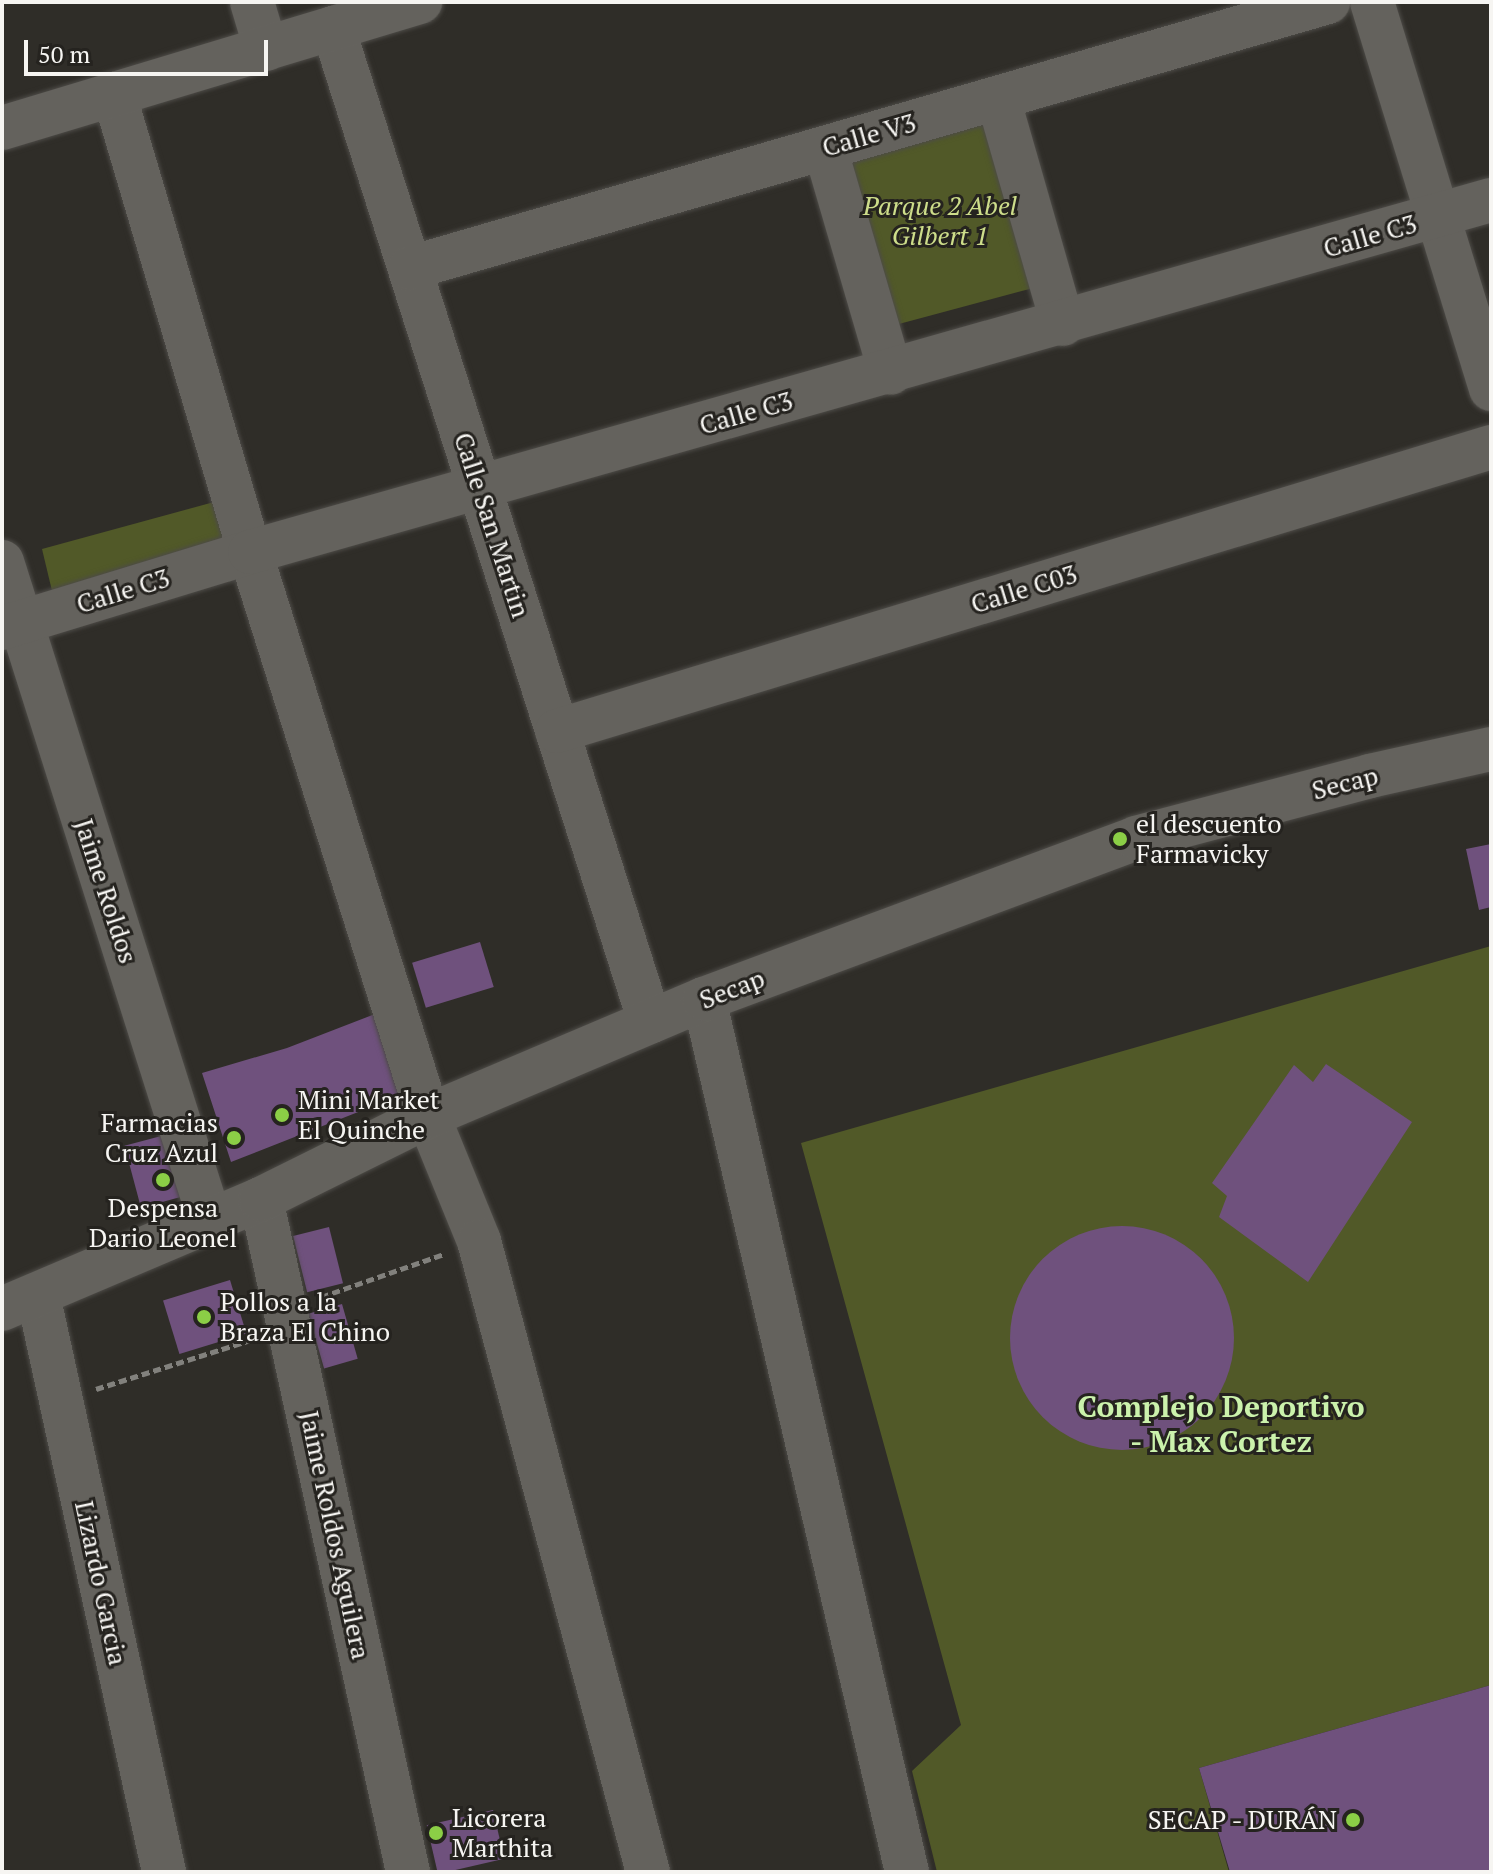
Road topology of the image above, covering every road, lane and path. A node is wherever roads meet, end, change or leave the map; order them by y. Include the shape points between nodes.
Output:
1 (252, 2) edge
2 (420, 2) edge
3 (1328, 2) edge
4 (1372, 2) edge
5 (333, 28) junction
6 (266, 49) junction
7 (114, 94) junction
8 (998, 98) junction
9 (2, 128) edge
10 (825, 148) junction
11 (1491, 200) edge
12 (1438, 217) junction
13 (410, 268) junction
14 (1063, 324) junction
15 (891, 373) junction
16 (1491, 389) edge
17 (1491, 447) edge
18 (480, 488) junction
19 (250, 552) junction
20 (2, 562) edge
21 (12, 625) edge
22 (557, 731) junction
23 (1491, 749) edge
24 (704, 999) junction
25 (650, 1022) junction
26 (428, 1116) junction
27 (261, 1199) junction
28 (210, 1220) junction
29 (479, 1241) junction
30 (20, 1302) edge
31 (288, 1318) junction
32 (61, 1401) junction
33 (164, 1872) edge
34 (408, 1872) edge
35 (648, 1872) edge
36 (907, 1872) edge

1 - 6 street
2 - 5 street
3 - 8 street, Calle V3
4 - 12 street
5 - 6 street
5 - 13 street, Calle San Martin
6 - 7 street
7 - 9 street
7 - 19 street
8 - 10 street, Calle V3
8 - 14 street
10 - 13 street, Calle V3
10 - 15 street
11 - 12 street, Calle C3
12 - 14 street, Calle C3
12 - 16 street
13 - 18 street, Calle San Martin
14 - 15 street, Calle C3
15 - 18 street, Calle C3
17 - 22 street, Calle C03
18 - 19 street, Calle C3
18 - 22 street, Calle San Martin
19 - 21 street, Calle C3
19 - 26 street
20 - 21 street, Jaime Roldos
21 - 28 street, Jaime Roldos
22 - 25 street, Calle San Martin
23 - 24 street, Secap via 1136,838
24 - 25 street, Secap
24 - 36 street
25 - 26 street, Secap
26 - 27 street, Secap
26 - 29 street
27 - 28 street, Secap
27 - 31 street, Jaime Roldos Aguilera
28 - 30 street, Secap
29 - 31 path
29 - 35 street
30 - 32 street, Lizardo Garcia
31 - 32 path
31 - 34 street, Jaime Roldos Aguilera
32 - 33 street, Lizardo Garcia

